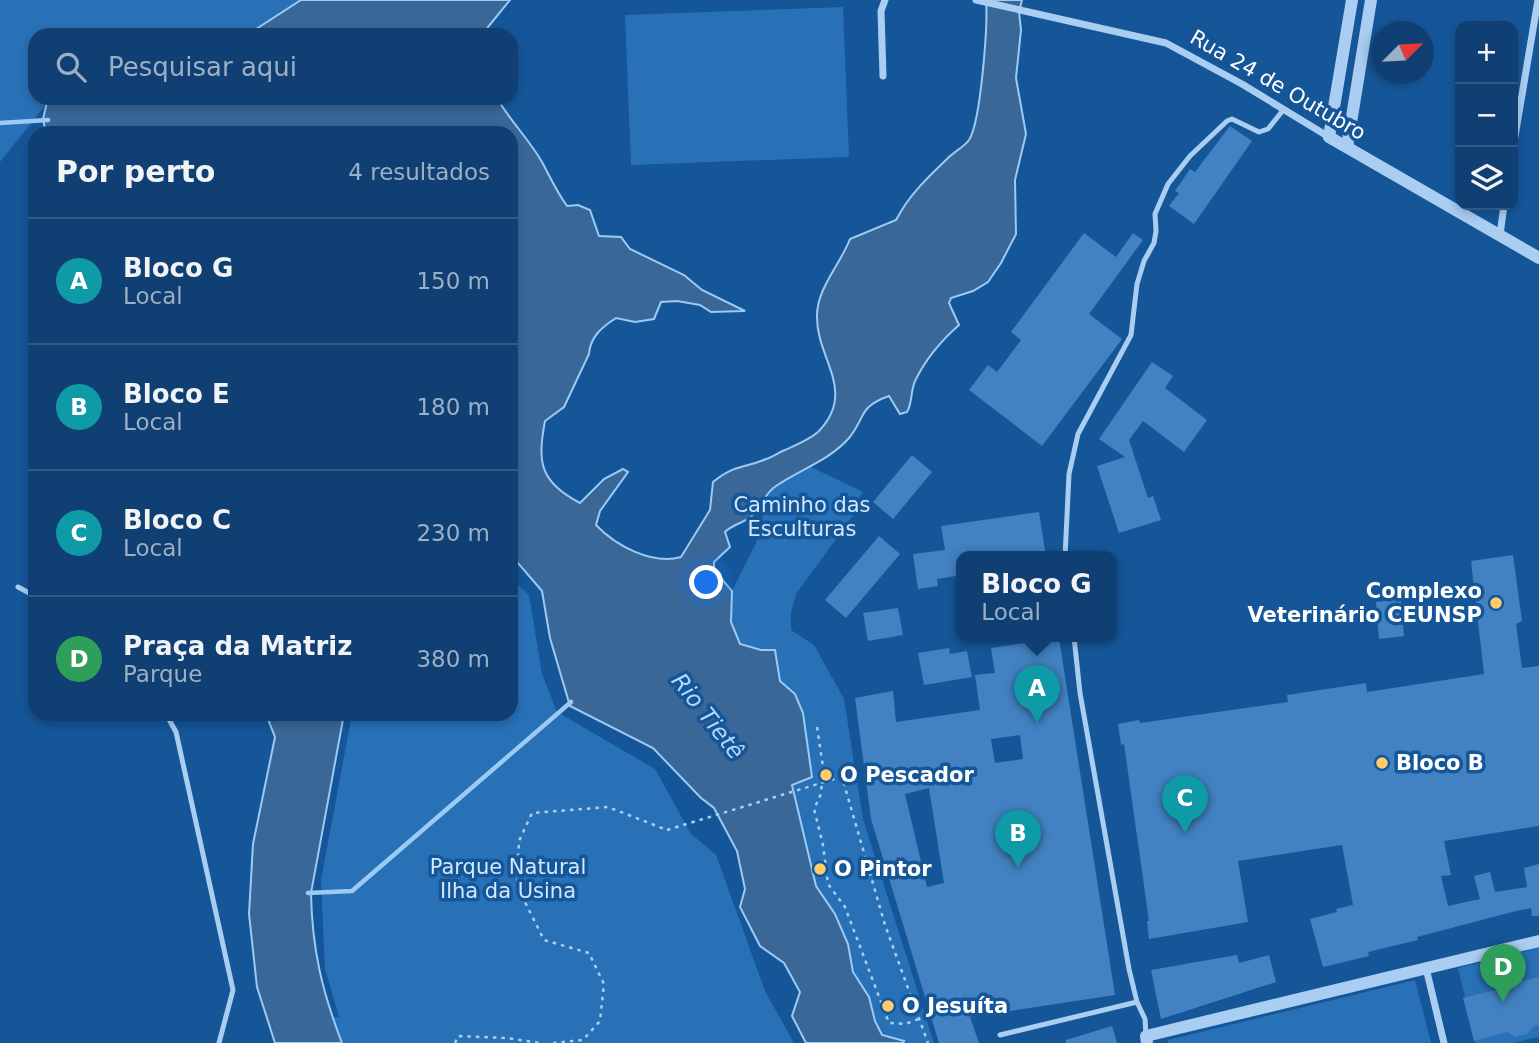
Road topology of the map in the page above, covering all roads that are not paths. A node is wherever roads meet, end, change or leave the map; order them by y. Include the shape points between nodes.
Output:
1 (886, 0) edge
2 (976, 0) edge
3 (1352, 0) edge
4 (1371, 0) edge
5 (1538, 0) edge
6 (883, 76) dead end
7 (1284, 109) junction
8 (1329, 137) junction
9 (1347, 147) junction
10 (1513, 147) edge
11 (1503, 210) edge
12 (1500, 235) junction
13 (1539, 258) edge
14 (1065, 551) edge
15 (18, 587) dead end
16 (28, 592) edge
17 (1075, 642) edge
18 (170, 721) edge
19 (1539, 941) edge
20 (1426, 968) junction
21 (1136, 1002) junction
22 (1000, 1035) dead end
23 (1147, 1040) edge
24 (219, 1043) edge
25 (1444, 1043) edge

1 - 6 street via 881,11
2 - 7 street, Rua 24 de Outubro via 1166,43
3 - 8 street
4 - 9 street
5 - 10 street
7 - 8 street, Rua 24 de Outubro
7 - 14 lane via 1268,129 1259,132 1227,121 1168,184 1155,214 1154,243 1137,284 1131,335 1078,434 1069,474
8 - 9 street, Rua 24 de Outubro
9 - 12 street, Rua 24 de Outubro
11 - 12 street
12 - 13 street, Rua 24 de Outubro
15 - 16 lane
17 - 21 lane
18 - 24 lane via 233,990
19 - 20 street
20 - 23 street
20 - 25 street
21 - 22 lane
21 - 23 lane via 1145,1019

